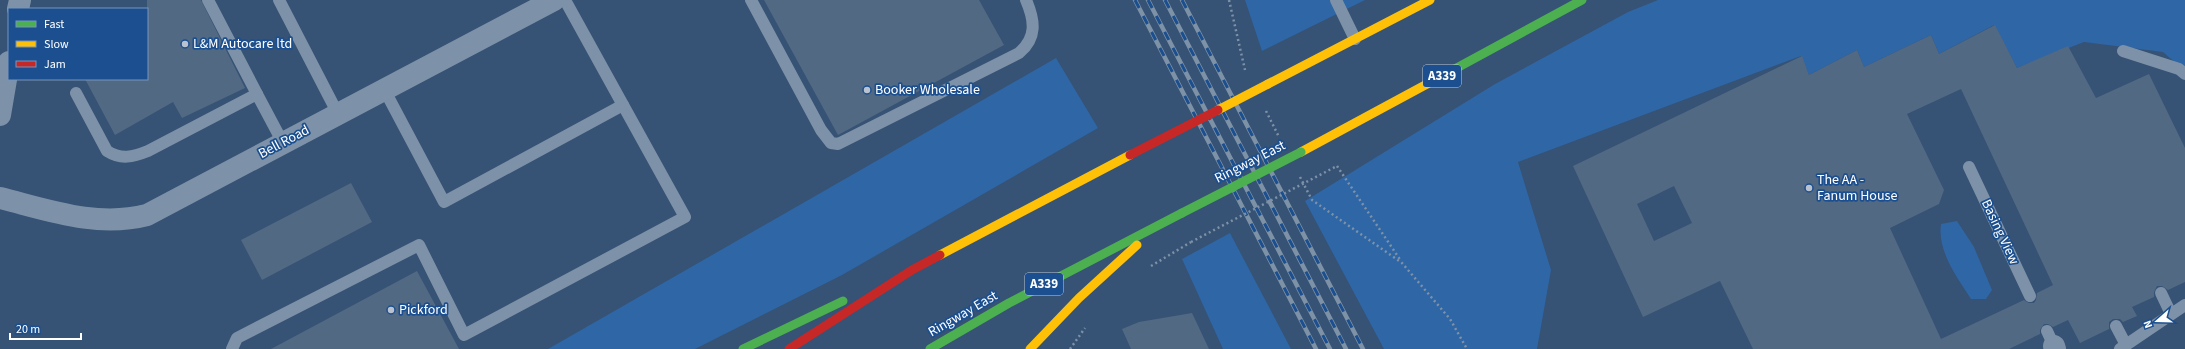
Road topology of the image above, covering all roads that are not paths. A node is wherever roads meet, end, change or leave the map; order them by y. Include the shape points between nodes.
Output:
1 (208, 0) edge
2 (279, 0) edge
3 (554, 0) edge
4 (565, 0) edge
5 (751, 0) edge
6 (1026, 0) edge
7 (1336, 0) edge
8 (1430, 0) edge
9 (1582, 0) edge
10 (1355, 39) junction
11 (2123, 51) dead end
12 (8, 68) edge
13 (2185, 74) edge
14 (384, 89) junction
15 (76, 93) dead end
16 (257, 94) junction
17 (623, 105) junction
18 (338, 114) junction
19 (0, 115) edge
20 (283, 143) junction
21 (1969, 167) dead end
22 (0, 198) edge
23 (1160, 225) junction
24 (912, 270) junction
25 (2161, 293) dead end
26 (2030, 296) dead end
27 (2185, 305) edge
28 (2171, 314) junction
29 (2116, 326) dead end
30 (2123, 347) edge
31 (232, 349) edge
32 (743, 349) edge
33 (789, 349) edge
34 (930, 349) edge
35 (1030, 349) edge

1 - 16 lane
2 - 18 lane
3 - 14 street, Bell Road
4 - 17 lane
5 - 6 lane via 821,130 831,143 838,144 1019,53 1033,36 1033,23
7 - 10 lane
8 - 10 highway
9 - 23 highway, Ringway East / A339, bridge
10 - 24 highway, bridge via 1130,154
11 - 13 lane via 2179,69
12 - 19 street
14 - 17 lane via 444,202
14 - 18 street, Bell Road
15 - 16 lane via 107,151 115,156 124,157 148,151
16 - 20 lane
17 - 31 lane via 685,217 464,335 419,245 237,338
18 - 20 street, Bell Road
20 - 22 street, Bell Road via 136,218 97,220
21 - 26 lane, Basing View
23 - 34 highway, Ringway East / A339 via 1022,296
23 - 35 highway via 1105,274
24 - 32 highway
24 - 33 highway
25 - 28 lane
27 - 28 lane
28 - 30 lane
29 - 30 lane

